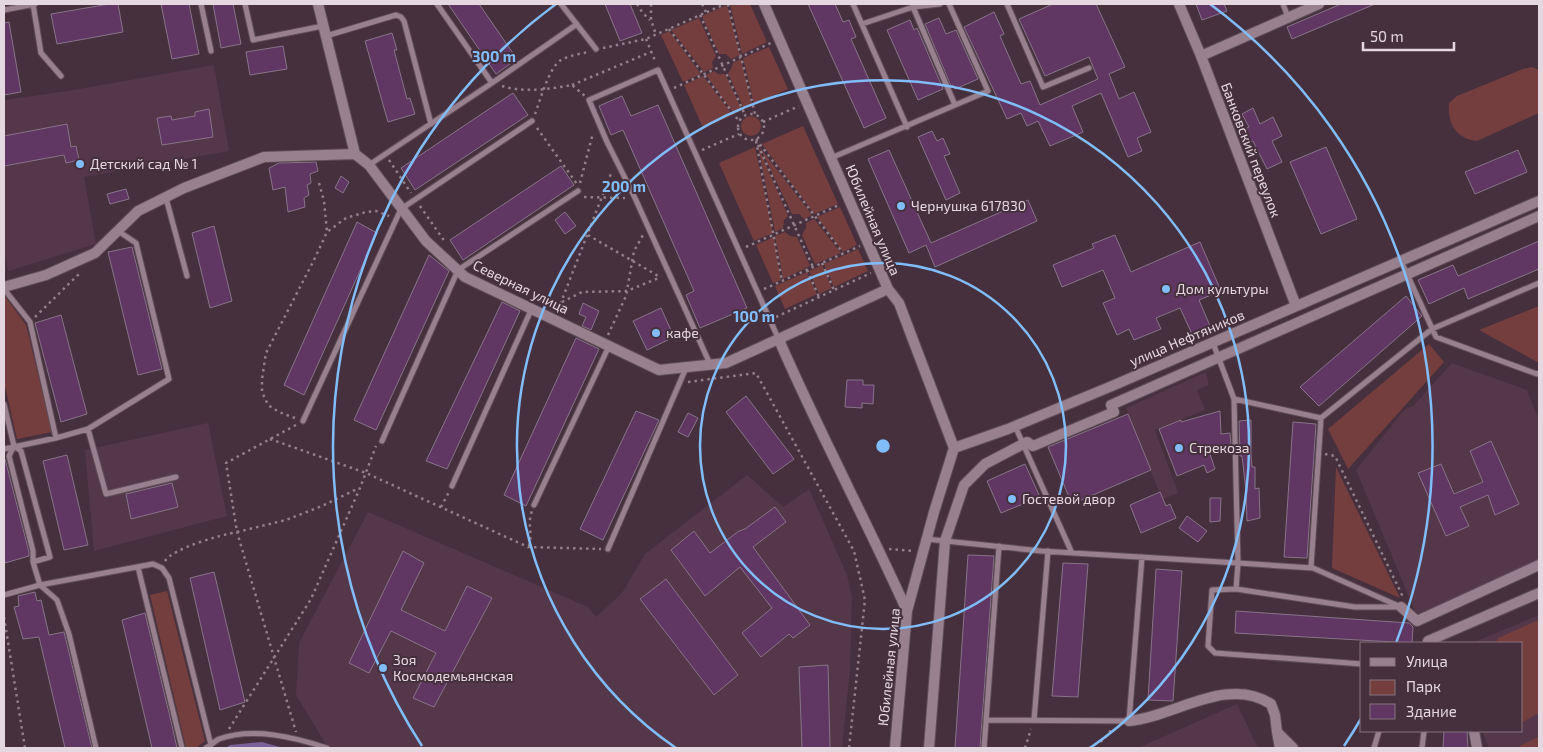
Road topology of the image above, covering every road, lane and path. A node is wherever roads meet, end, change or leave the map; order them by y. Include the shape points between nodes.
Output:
1 (34, 4) edge
2 (201, 4) edge
3 (245, 4) edge
4 (318, 4) edge
5 (437, 4) edge
6 (561, 4) edge
7 (637, 4) edge
8 (651, 4) edge
9 (702, 4) edge
10 (727, 4) edge
11 (764, 4) edge
12 (853, 4) edge
13 (940, 4) edge
14 (949, 4) edge
15 (1007, 4) edge
16 (1179, 4) edge
17 (1282, 4) edge
18 (1319, 4) edge
19 (719, 5) edge
20 (913, 7) junction
21 (4, 10) edge
22 (706, 12) junction
23 (700, 15) junction
24 (1288, 17) junction
25 (651, 20) junction
26 (577, 24) junction
27 (862, 24) junction
28 (669, 29) junction
29 (324, 31) junction
30 (656, 35) junction
31 (646, 39) junction
32 (780, 40) junction
33 (596, 50) junction
34 (211, 51) dead end
35 (651, 52) junction
36 (742, 56) junction
37 (1201, 56) junction
38 (723, 65) junction
39 (1089, 68) dead end
40 (658, 70) junction
41 (703, 74) junction
42 (61, 76) dead end
43 (492, 83) junction
44 (572, 86) junction
45 (544, 90) junction
46 (668, 90) junction
47 (590, 100) junction
48 (807, 103) junction
49 (955, 105) junction
50 (745, 114) junction
51 (755, 114) junction
52 (597, 120) junction
53 (532, 121) junction
54 (738, 121) junction
55 (763, 122) junction
56 (430, 124) junction
57 (907, 127) junction
58 (739, 134) junction
59 (756, 139) junction
60 (696, 153) junction
61 (355, 154) junction
62 (386, 154) junction
63 (831, 158) junction
64 (616, 160) junction
65 (369, 165) junction
66 (318, 183) dead end
67 (578, 191) joint
68 (166, 197) junction
69 (601, 198) junction
70 (635, 198) junction
71 (415, 199) junction
72 (850, 200) junction
73 (1539, 201) edge
74 (401, 209) junction
75 (814, 216) junction
76 (1539, 216) edge
77 (396, 219) junction
78 (795, 225) junction
79 (649, 228) junction
80 (118, 230) junction
81 (327, 232) junction
82 (774, 234) junction
83 (588, 235) junction
84 (868, 242) junction
85 (449, 248) dead end
86 (739, 250) junction
87 (843, 254) junction
88 (632, 261) junction
89 (1401, 261) junction
90 (822, 263) junction
91 (86, 267) dead end
92 (813, 267) junction
93 (879, 269) junction
94 (458, 270) junction
95 (807, 270) junction
96 (669, 273) junction
97 (1408, 275) junction
98 (187, 276) dead end
99 (660, 277) junction
100 (782, 280) junction
101 (1539, 283) edge
102 (4, 288) edge
103 (888, 289) junction
104 (834, 290) junction
105 (627, 291) junction
106 (757, 291) junction
107 (819, 297) junction
108 (562, 302) junction
109 (1296, 306) junction
110 (532, 308) junction
111 (555, 319) junction
112 (770, 319) junction
113 (30, 322) junction
114 (1432, 329) junction
115 (779, 340) junction
116 (1213, 342) junction
117 (607, 344) junction
118 (1219, 358) junction
119 (710, 365) junction
120 (686, 367) junction
121 (1538, 373) edge
122 (1539, 380) edge
123 (680, 383) junction
124 (1234, 399) junction
125 (4, 404) edge
126 (1321, 418) junction
127 (303, 421) junction
128 (1015, 426) junction
129 (88, 429) junction
130 (56, 438) junction
131 (270, 439) junction
132 (382, 441) joint
133 (1023, 444) junction
134 (14, 446) junction
135 (954, 448) junction
136 (4, 449) edge
137 (1319, 453) junction
138 (366, 473) junction
139 (176, 477) dead end
140 (452, 486) joint
141 (360, 488) junction
142 (534, 504) joint
143 (441, 507) junction
144 (237, 532) junction
145 (926, 539) junction
146 (945, 541) junction
147 (999, 546) junction
148 (528, 547) junction
149 (879, 548) junction
150 (608, 549) joint
151 (1048, 551) junction
152 (1072, 553) junction
153 (921, 556) junction
154 (1142, 557) junction
155 (34, 562) junction
156 (1238, 563) junction
157 (1539, 565) edge
158 (138, 567) junction
159 (162, 568) junction
160 (1311, 568) junction
161 (40, 585) junction
162 (1236, 589) junction
163 (1539, 593) edge
164 (4, 595) edge
165 (1402, 603) junction
166 (907, 611) junction
167 (4, 617) edge
168 (1429, 642) edge
169 (274, 658) junction
170 (1360, 664) edge
171 (986, 720) junction
172 (1034, 720) junction
173 (1125, 721) junction
174 (1277, 732) junction
175 (1379, 732) edge
176 (1424, 732) edge
177 (1474, 732) edge
178 (223, 738) junction
179 (298, 740) junction
180 (209, 747) edge
181 (1373, 747) edge
182 (24, 748) edge
183 (96, 748) edge
184 (182, 748) edge
185 (327, 748) edge
186 (849, 748) edge
187 (895, 748) edge
188 (929, 748) edge
189 (984, 748) edge
190 (1024, 748) edge
191 (1089, 748) edge
192 (1280, 748) edge
193 (1293, 748) edge
194 (1422, 748) edge
195 (1477, 748) edge

1 - 21 lane
1 - 42 lane via 41,52
2 - 34 lane
3 - 29 lane via 252,40
4 - 29 street
5 - 43 lane
6 - 26 lane
7 - 25 path
8 - 25 path
9 - 22 path
10 - 19 path
10 - 36 path
11 - 32 street, Юбилейная улица
12 - 27 lane
13 - 20 lane
14 - 49 lane via 988,91
15 - 39 lane via 1043,87
16 - 37 street, Банковский переулок
17 - 24 lane
18 - 24 street
19 - 22 path
20 - 27 lane
20 - 49 lane
22 - 23 path
23 - 28 path
23 - 38 path
24 - 37 street
25 - 30 path
26 - 33 lane
26 - 43 lane
27 - 57 lane
28 - 30 path
28 - 41 path
29 - 56 lane via 396,15 401,17
29 - 61 street
30 - 31 path
31 - 33 path
31 - 35 path
32 - 36 path
32 - 48 street, Юбилейная улица
33 - 45 path via 556,63
35 - 40 path
35 - 44 path
36 - 38 path
36 - 51 path
37 - 109 street, Банковский переулок
38 - 41 path
38 - 50 path
40 - 46 lane
40 - 47 lane
41 - 46 path
41 - 54 path
43 - 45 path via 512,89
43 - 56 lane
44 - 45 path
44 - 47 path
45 - 53 path
46 - 60 lane
47 - 52 lane
48 - 55 path
48 - 63 street, Юбилейная улица
49 - 57 lane
50 - 51 path
50 - 54 path
51 - 55 path
52 - 53 path via 579,187
52 - 64 lane
53 - 71 lane
54 - 58 path
55 - 59 path via 763,132
56 - 62 lane
57 - 63 lane
58 - 59 path via 748,140
58 - 60 path
59 - 75 path
59 - 78 path
59 - 82 path
60 - 86 lane
61 - 65 street, Северная улица
61 - 68 street via 264,158
62 - 65 lane
62 - 71 path
63 - 72 street, Юбилейная улица
64 - 69 path
64 - 70 lane
65 - 74 street, Северная улица
66 - 81 path via 324,201
67 - 69 path via 584,197
67 - 94 lane
68 - 80 street via 138,211
68 - 98 lane
69 - 70 path
69 - 83 path
70 - 79 lane
71 - 74 lane
71 - 85 path
72 - 75 path
72 - 84 street, Юбилейная улица
73 - 89 street, улица Нефтяников
74 - 77 lane
74 - 94 street, Северная улица via 426,242
75 - 78 path
75 - 87 path
76 - 97 street
77 - 81 path via 376,211 366,212 346,218
77 - 127 lane
78 - 82 path
78 - 92 path
79 - 88 path via 634,251
79 - 96 lane
80 - 102 street via 95,253 46,275
80 - 129 lane via 136,243 169,380
81 - 127 path via 266,353 262,379 262,392 268,405
82 - 86 path
82 - 100 path
83 - 88 path
83 - 108 path
84 - 87 path
84 - 93 street, Юбилейная улица
86 - 106 lane
87 - 90 path
88 - 99 path
88 - 105 path
89 - 97 lane
89 - 109 street, улица Нефтяников
90 - 92 path
90 - 104 path
91 - 113 path
92 - 95 path
93 - 103 street, Юбилейная улица
93 - 104 path
94 - 110 street, Северная улица via 465,277
94 - 132 lane
95 - 100 path
95 - 107 path
96 - 99 path
96 - 119 lane
97 - 114 lane
97 - 118 street
99 - 105 path
100 - 106 path
101 - 114 lane
102 - 113 lane
103 - 115 street, Северная улица
103 - 135 street, Юбилейная улица via 899,302
104 - 107 path
105 - 108 path via 582,292
105 - 117 path
106 - 112 lane
107 - 112 path
108 - 111 path
109 - 116 street, улица Нефтяников
110 - 111 street, Северная улица
110 - 140 lane
111 - 117 street, Северная улица
112 - 115 lane
113 - 130 lane
114 - 121 lane via 1436,337
114 - 126 lane
115 - 119 street, Северная улица via 726,363
115 - 149 street
116 - 118 lane
116 - 128 street, улица Нефтяников
117 - 120 street, Северная улица via 659,370
117 - 142 lane
118 - 124 lane
118 - 133 street via 1112,405 1114,412 1033,446 1027,442
119 - 120 street, Северная улица
120 - 123 lane
121 - 122 lane
123 - 150 lane
123 - 186 path via 756,373 854,551 865,600
124 - 126 lane
124 - 156 lane
125 - 134 lane
126 - 137 lane
127 - 131 path
128 - 133 lane
128 - 135 street, улица Нефтяников
129 - 130 lane
129 - 139 lane via 106,494
130 - 134 lane
131 - 138 path
131 - 144 path via 226,463
132 - 138 path via 376,444
133 - 146 street via 986,464 964,485
133 - 152 lane
134 - 136 lane
134 - 155 lane via 9,456
134 - 155 lane via 21,452 50,557
135 - 145 street, Юбилейная улица
137 - 160 lane
137 - 165 path via 1335,456
138 - 141 path
138 - 143 path
140 - 143 path
141 - 144 path via 286,520
141 - 169 path via 311,599
142 - 148 path via 529,518 532,538
143 - 148 path
144 - 159 path via 184,549 167,558
144 - 169 path
145 - 146 lane
145 - 153 street, Юбилейная улица
146 - 147 lane
146 - 188 street
147 - 151 lane
147 - 171 lane
148 - 150 path
149 - 153 path
149 - 166 street
151 - 152 lane
151 - 172 lane
152 - 154 lane
153 - 166 street, Юбилейная улица
154 - 156 lane
154 - 173 lane
155 - 161 lane
156 - 160 lane
156 - 162 lane
157 - 165 street via 1417,621
158 - 159 lane via 153,564
158 - 161 lane
158 - 184 lane
159 - 180 lane via 169,578
160 - 165 lane
161 - 164 lane
161 - 183 lane via 57,600 69,634
162 - 165 lane via 1355,607
162 - 170 lane via 1212,590 1208,646 1215,653
163 - 168 street
166 - 187 street, Юбилейная улица
167 - 182 path
169 - 178 path
169 - 179 path
171 - 172 lane
171 - 189 lane
172 - 173 lane
172 - 190 path
173 - 174 street via 1144,720 1214,696 1242,694 1271,704
173 - 191 path
174 - 192 street
174 - 193 street
175 - 181 lane
176 - 194 lane
177 - 195 street
178 - 179 lane via 239,734
178 - 180 lane
179 - 185 lane

